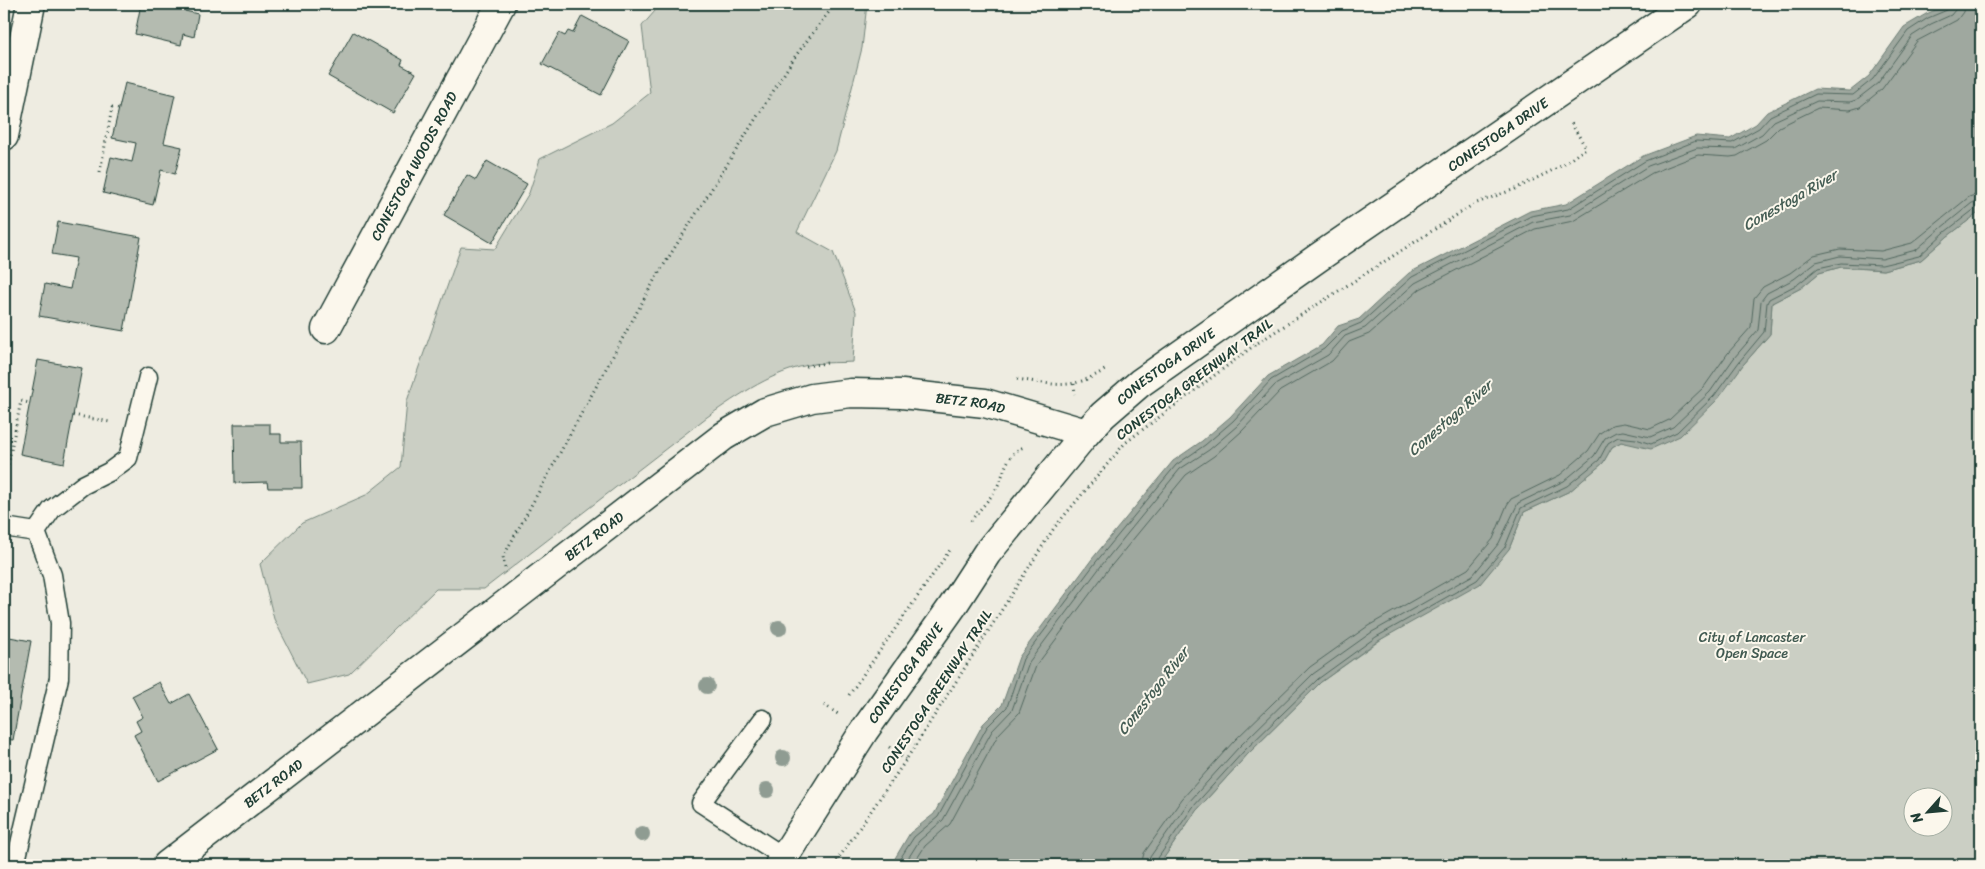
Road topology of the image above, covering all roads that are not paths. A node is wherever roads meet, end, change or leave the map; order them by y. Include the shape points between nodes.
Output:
1 (31, 4) edge
2 (1688, 4) edge
3 (498, 5) edge
4 (4, 136) edge
5 (326, 329) dead end
6 (148, 377) dead end
7 (1086, 433) junction
8 (4, 527) edge
9 (36, 532) junction
10 (763, 719) dead end
11 (782, 861) edge
12 (15, 865) edge
13 (167, 865) edge

1 - 4 street
2 - 7 street, CONESTOGA DRIVE via 1140,384 1102,415
3 - 5 street, CONESTOGA WOODS ROAD
6 - 9 lane via 128,458 83,485 52,509
7 - 11 street, CONESTOGA DRIVE via 987,553 864,731
7 - 13 street, BETZ ROAD via 985,403 902,394 851,393 812,398 765,412 724,436
8 - 9 lane
9 - 12 lane via 52,575 59,613 59,678
10 - 11 lane via 701,803

